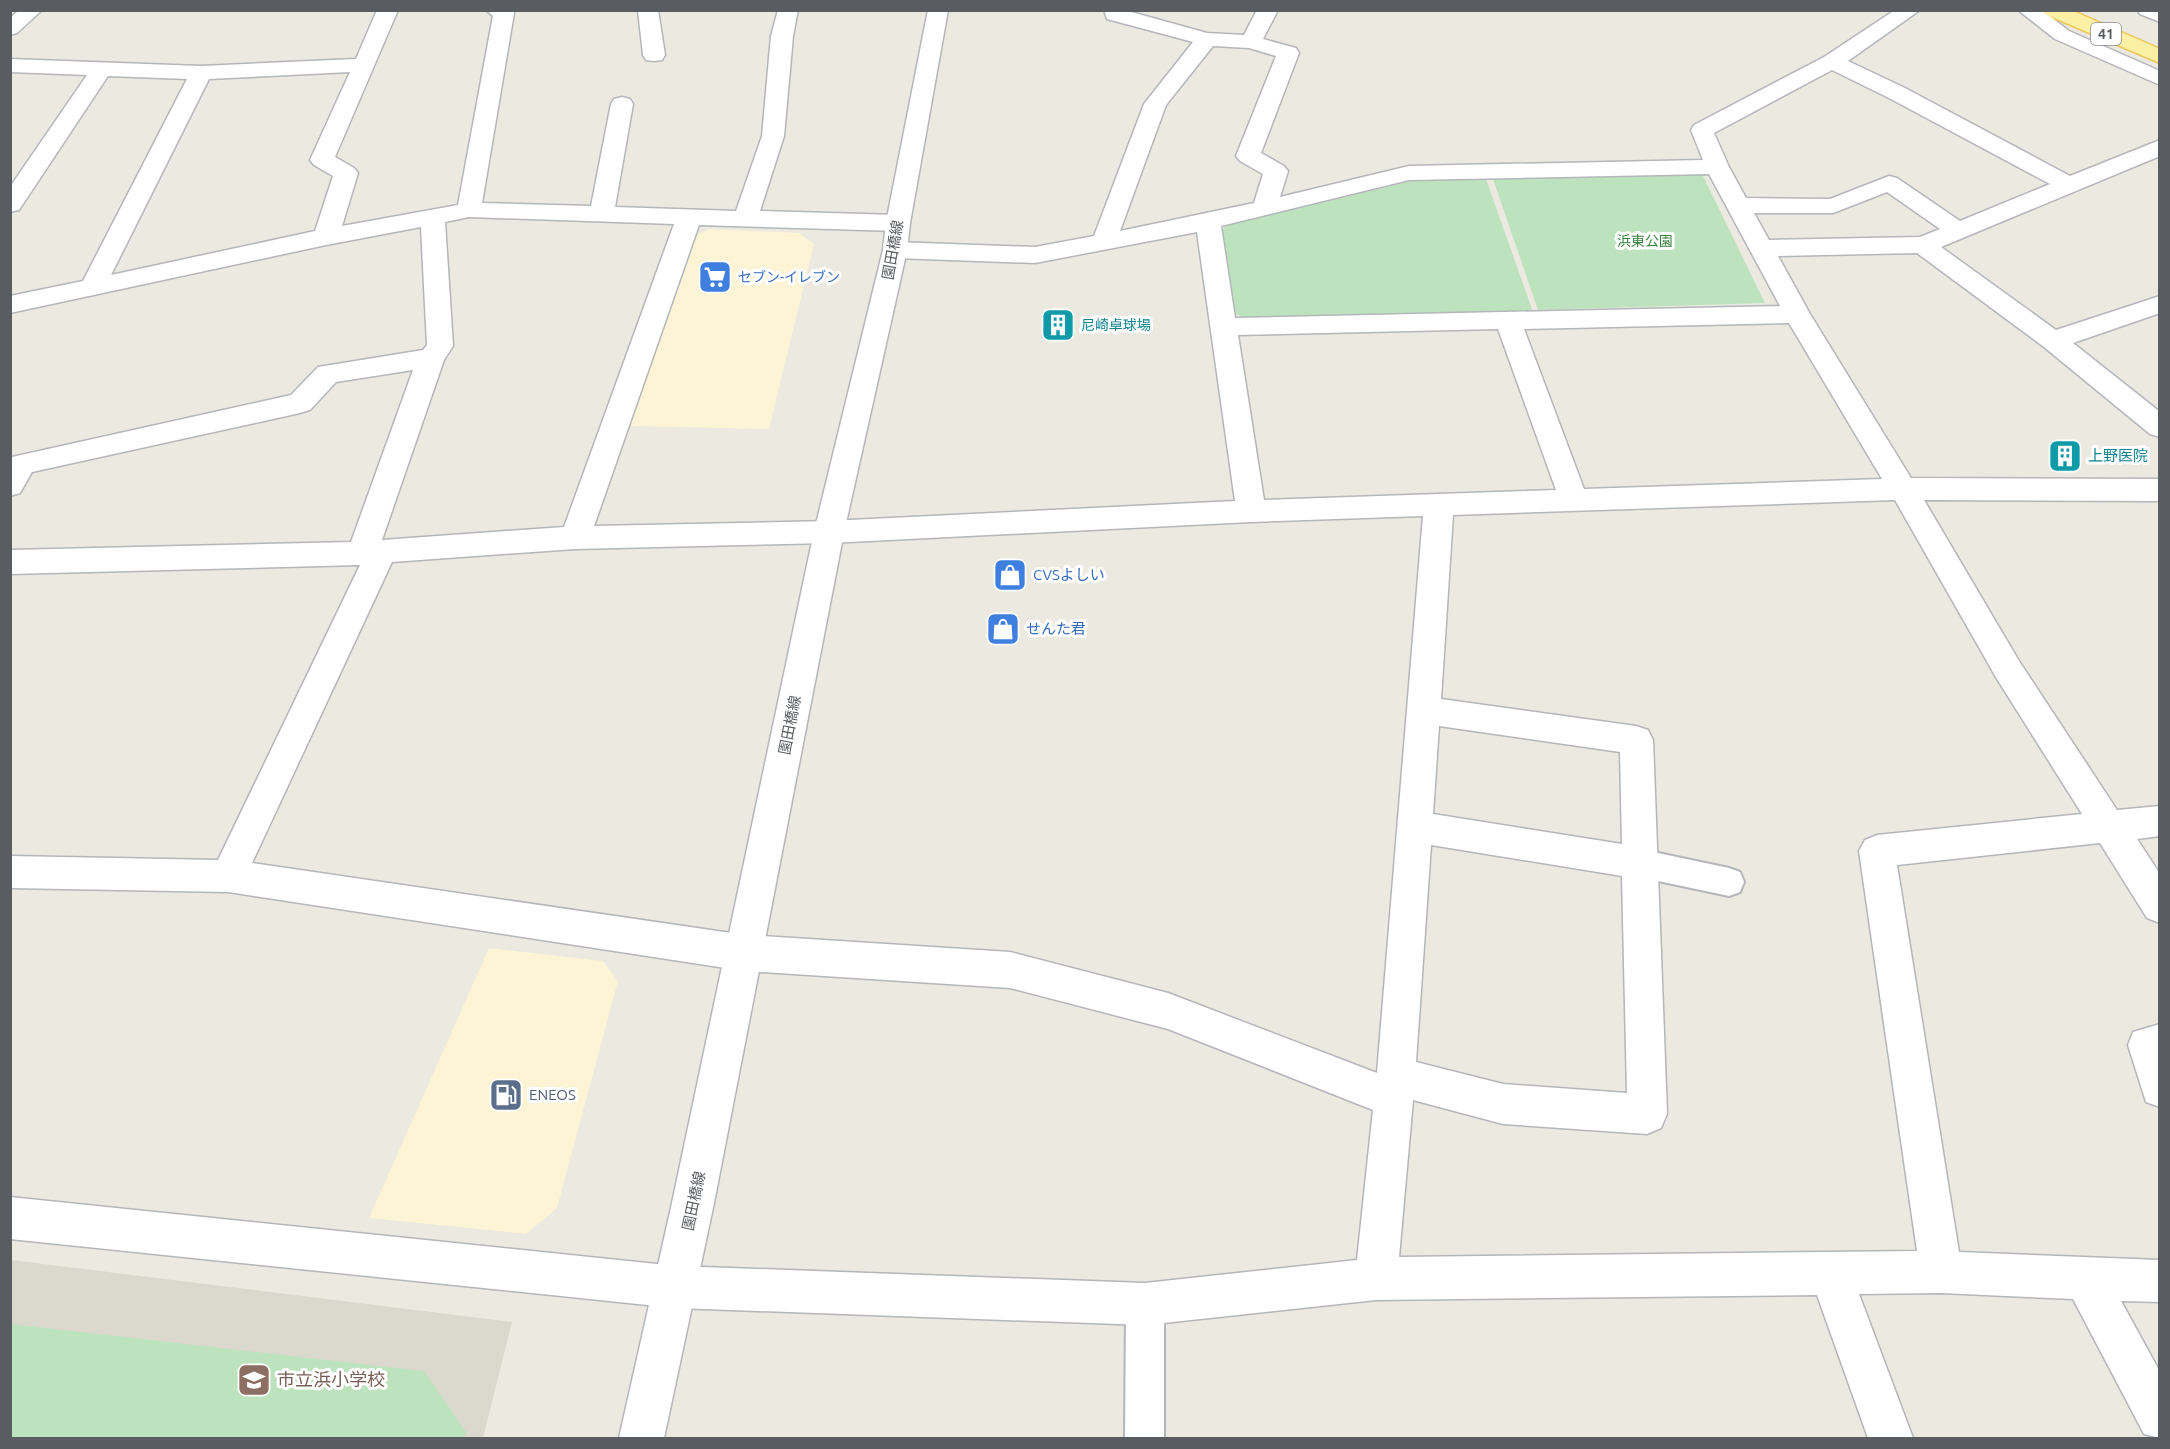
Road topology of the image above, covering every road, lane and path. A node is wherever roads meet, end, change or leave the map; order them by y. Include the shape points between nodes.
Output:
1 (32, 10) edge
2 (388, 10) edge
3 (496, 10) edge
4 (648, 10) edge
5 (788, 10) edge
6 (938, 10) edge
7 (1114, 10) edge
8 (1268, 10) edge
9 (1910, 10) edge
10 (2028, 10) edge
11 (2052, 10) edge
12 (2124, 15) edge
13 (2160, 16) edge
14 (10, 29) edge
15 (2160, 34) edge
16 (1207, 39) junction
17 (1251, 42) junction
18 (654, 55) dead end
19 (2160, 57) edge
20 (1832, 62) junction
21 (10, 65) edge
22 (365, 65) junction
23 (102, 69) junction
24 (201, 73) junction
25 (2160, 79) edge
26 (622, 104) dead end
27 (2160, 147) edge
28 (1717, 167) junction
29 (2068, 184) junction
30 (10, 205) edge
31 (1738, 206) junction
32 (1265, 207) junction
33 (469, 210) junction
34 (602, 214) junction
35 (433, 217) junction
36 (689, 217) junction
37 (745, 219) junction
38 (1208, 222) junction
39 (1959, 231) junction
40 (326, 237) junction
41 (896, 237) junction
42 (1104, 241) junction
43 (1923, 245) junction
44 (1761, 248) junction
45 (93, 286) junction
46 (2160, 304) edge
47 (10, 305) edge
48 (1797, 314) junction
49 (1508, 322) junction
50 (1222, 327) junction
51 (2053, 341) junction
52 (431, 358) junction
53 (2160, 427) edge
54 (13, 477) edge
55 (1903, 489) junction
56 (2160, 490) edge
57 (1574, 500) junction
58 (1439, 505) junction
59 (1251, 511) junction
60 (829, 532) junction
61 (575, 538) junction
62 (372, 552) junction
63 (10, 562) edge
64 (1423, 710) junction
65 (2160, 821) edge
66 (2108, 825) junction
67 (1415, 827) junction
68 (1639, 863) junction
69 (10, 872) edge
70 (228, 876) junction
71 (1729, 882) dead end
72 (2160, 906) edge
73 (745, 953) junction
74 (2160, 1043) edge
75 (1395, 1087) junction
76 (2160, 1088) edge
77 (10, 1218) edge
78 (1941, 1272) junction
79 (1830, 1273) junction
80 (2085, 1278) junction
81 (1376, 1279) junction
82 (2160, 1281) edge
83 (676, 1287) junction
84 (1145, 1304) junction
85 (2160, 1418) edge
86 (641, 1438) edge
87 (1144, 1438) edge
88 (1890, 1438) edge

1 - 14 street
2 - 22 street
3 - 33 street via 504,13
4 - 18 street
5 - 37 street via 773,136
6 - 41 street, 園田橋線
7 - 16 street via 1114,15
8 - 17 street
9 - 20 street
10 - 25 street via 2062,35
11 - 19 main road, 41
12 - 13 street
12 - 15 main road, 41
16 - 17 street
16 - 42 street via 1155,104
17 - 32 street via 1288,53 1248,156 1276,171
20 - 28 street via 1702,130
20 - 29 street
21 - 23 street
22 - 24 street
22 - 40 street via 322,160 346,173
23 - 24 street
23 - 30 street
24 - 45 street
26 - 34 street
27 - 29 street
28 - 31 street
28 - 32 street via 1410,173
29 - 39 street
31 - 39 street via 1833,206 1889,183
31 - 44 street
32 - 38 street
33 - 34 street
33 - 35 street
34 - 36 street
35 - 40 street
35 - 52 street via 440,346
36 - 37 street
36 - 61 street
37 - 41 street
38 - 42 street
38 - 50 street
39 - 43 street
40 - 45 street
41 - 42 street via 1035,255
41 - 60 street, 園田橋線
43 - 44 street
43 - 51 street
44 - 48 street
45 - 47 street
46 - 51 street
48 - 49 street
48 - 55 street
49 - 50 street
49 - 57 street
50 - 59 street
51 - 53 street
52 - 54 street via 328,374 300,403 22,464
52 - 62 street
55 - 56 street
55 - 57 street
55 - 66 street via 2008,670
57 - 58 street
58 - 59 street
58 - 64 street
59 - 60 street
60 - 61 street
60 - 73 street, 園田橋線
61 - 62 street
62 - 63 street
62 - 70 street
64 - 67 street
64 - 68 street via 1635,740
65 - 66 street
66 - 72 street
66 - 78 street via 1877,851
67 - 68 street
67 - 75 street
68 - 71 lane
68 - 75 street via 1647,1114 1503,1104
69 - 70 street
70 - 73 street
73 - 75 street via 1010,970 1168,1011
73 - 83 street, 園田橋線
74 - 76 street via 2148,1045
75 - 81 street
77 - 83 street
78 - 79 street
78 - 80 street
79 - 81 street
79 - 88 street
80 - 82 street
80 - 85 street
81 - 84 street
83 - 84 street
83 - 86 street, 園田橋線
84 - 87 lane

